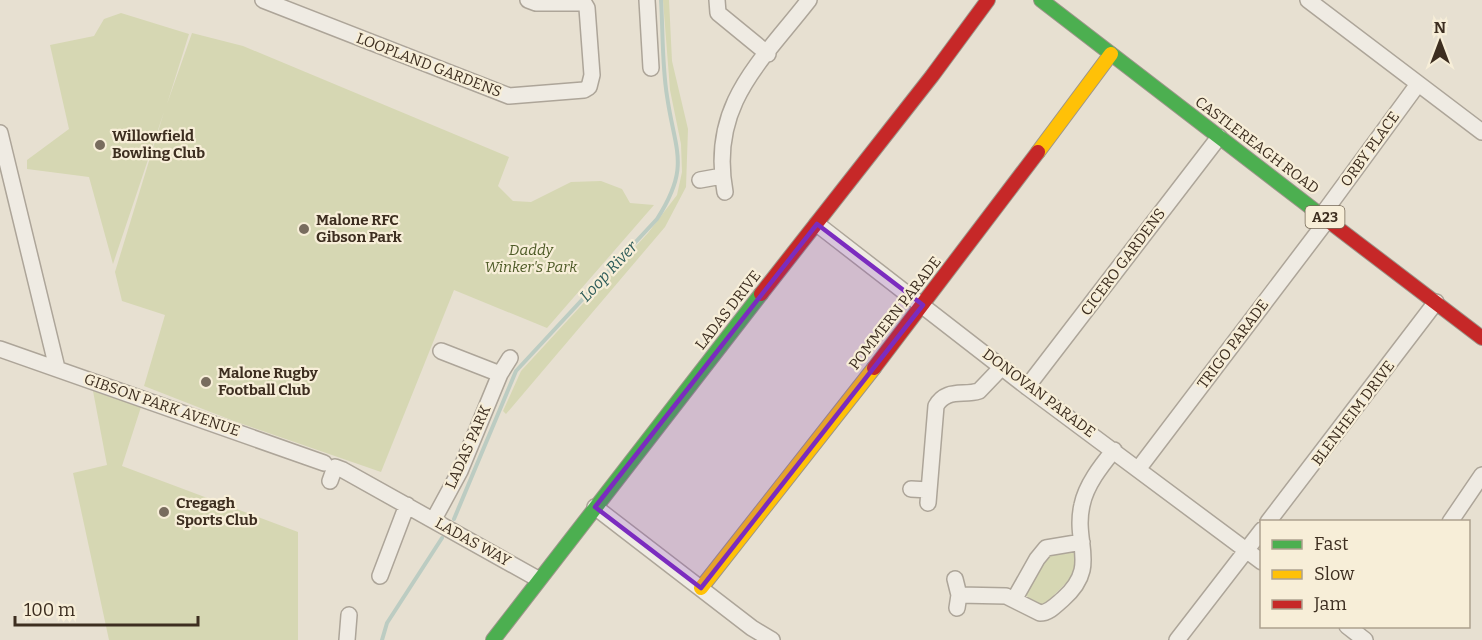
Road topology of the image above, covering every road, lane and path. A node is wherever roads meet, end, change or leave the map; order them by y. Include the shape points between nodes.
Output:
1 (263, 0) edge
2 (528, 0) edge
3 (646, 0) edge
4 (717, 0) edge
5 (809, 0) edge
6 (988, 0) edge
7 (1041, 0) edge
8 (1308, 0) edge
9 (583, 1) edge
10 (768, 54) junction
11 (1111, 54) junction
12 (651, 68) dead end
13 (1418, 84) junction
14 (1482, 132) edge
15 (0, 133) edge
16 (1219, 137) junction
17 (5, 174) edge
18 (722, 176) junction
19 (700, 180) dead end
20 (725, 192) dead end
21 (1325, 217) junction
22 (817, 224) junction
23 (1436, 302) junction
24 (923, 305) junction
25 (1482, 338) edge
26 (0, 349) edge
27 (441, 351) dead end
28 (510, 358) dead end
29 (1002, 367) junction
30 (57, 368) junction
31 (500, 374) junction
32 (1028, 387) junction
33 (1113, 450) junction
34 (324, 463) dead end
35 (1139, 468) junction
36 (1482, 475) edge
37 (330, 481) dead end
38 (911, 489) dead end
39 (407, 505) junction
40 (595, 507) junction
41 (434, 519) junction
42 (1270, 520) edge
43 (1451, 520) edge
44 (1260, 532) edge
45 (1083, 542) junction
46 (1245, 550) junction
47 (1260, 561) edge
48 (380, 576) dead end
49 (538, 579) junction
50 (701, 588) junction
51 (957, 594) dead end
52 (1016, 598) junction
53 (349, 615) dead end
54 (347, 640) edge
55 (493, 640) edge
56 (772, 640) edge
57 (1177, 640) edge

1 - 9 street, LOOPLAND GARDENS via 509,96 589,87 592,75 587,8
2 - 9 street
3 - 12 street
4 - 10 street via 718,13
5 - 10 street
6 - 22 street, LADAS DRIVE
7 - 11 street, CASTLEREAGH ROAD / A23
8 - 13 street
10 - 18 street via 726,118 721,142
11 - 16 street, CASTLEREAGH ROAD / A23
11 - 24 street, POMMERN PARADE
13 - 14 street
13 - 21 street, ORBY PLACE
15 - 17 street
16 - 21 street, CASTLEREAGH ROAD / A23
16 - 32 street, CICERO GARDENS
17 - 30 street
18 - 19 street
18 - 20 street
21 - 23 street, CASTLEREAGH ROAD / A23
21 - 35 street, TRIGO PARADE
22 - 24 street, DONOVAN PARADE
22 - 40 street, LADAS DRIVE
23 - 25 street, CASTLEREAGH ROAD / A23
23 - 42 street, BLENHEIM DRIVE
24 - 29 street, DONOVAN PARADE
24 - 50 street, POMMERN PARADE
26 - 30 street, GIBSON PARK AVENUE
27 - 31 street
28 - 31 street, LADAS PARK
29 - 32 street, DONOVAN PARADE
29 - 38 street via 979,391 950,393 939,399 934,414 929,496
30 - 34 street, GIBSON PARK AVENUE
31 - 41 street, LADAS PARK via 460,471
32 - 33 street, DONOVAN PARADE
33 - 35 street, DONOVAN PARADE
33 - 45 street via 1082,504
35 - 46 street, DONOVAN PARADE
36 - 43 street
37 - 39 street, LADAS WAY via 335,467
39 - 41 street, LADAS WAY
39 - 48 street
40 - 49 street, LADAS DRIVE
40 - 50 street
41 - 49 street, LADAS WAY
44 - 46 street
45 - 52 street via 1047,548
45 - 52 street via 1084,571 1073,590 1057,604 1040,613
46 - 47 street, DONOVAN PARADE
46 - 57 street
49 - 55 street, LADAS DRIVE
50 - 56 street
51 - 52 street
53 - 54 street

